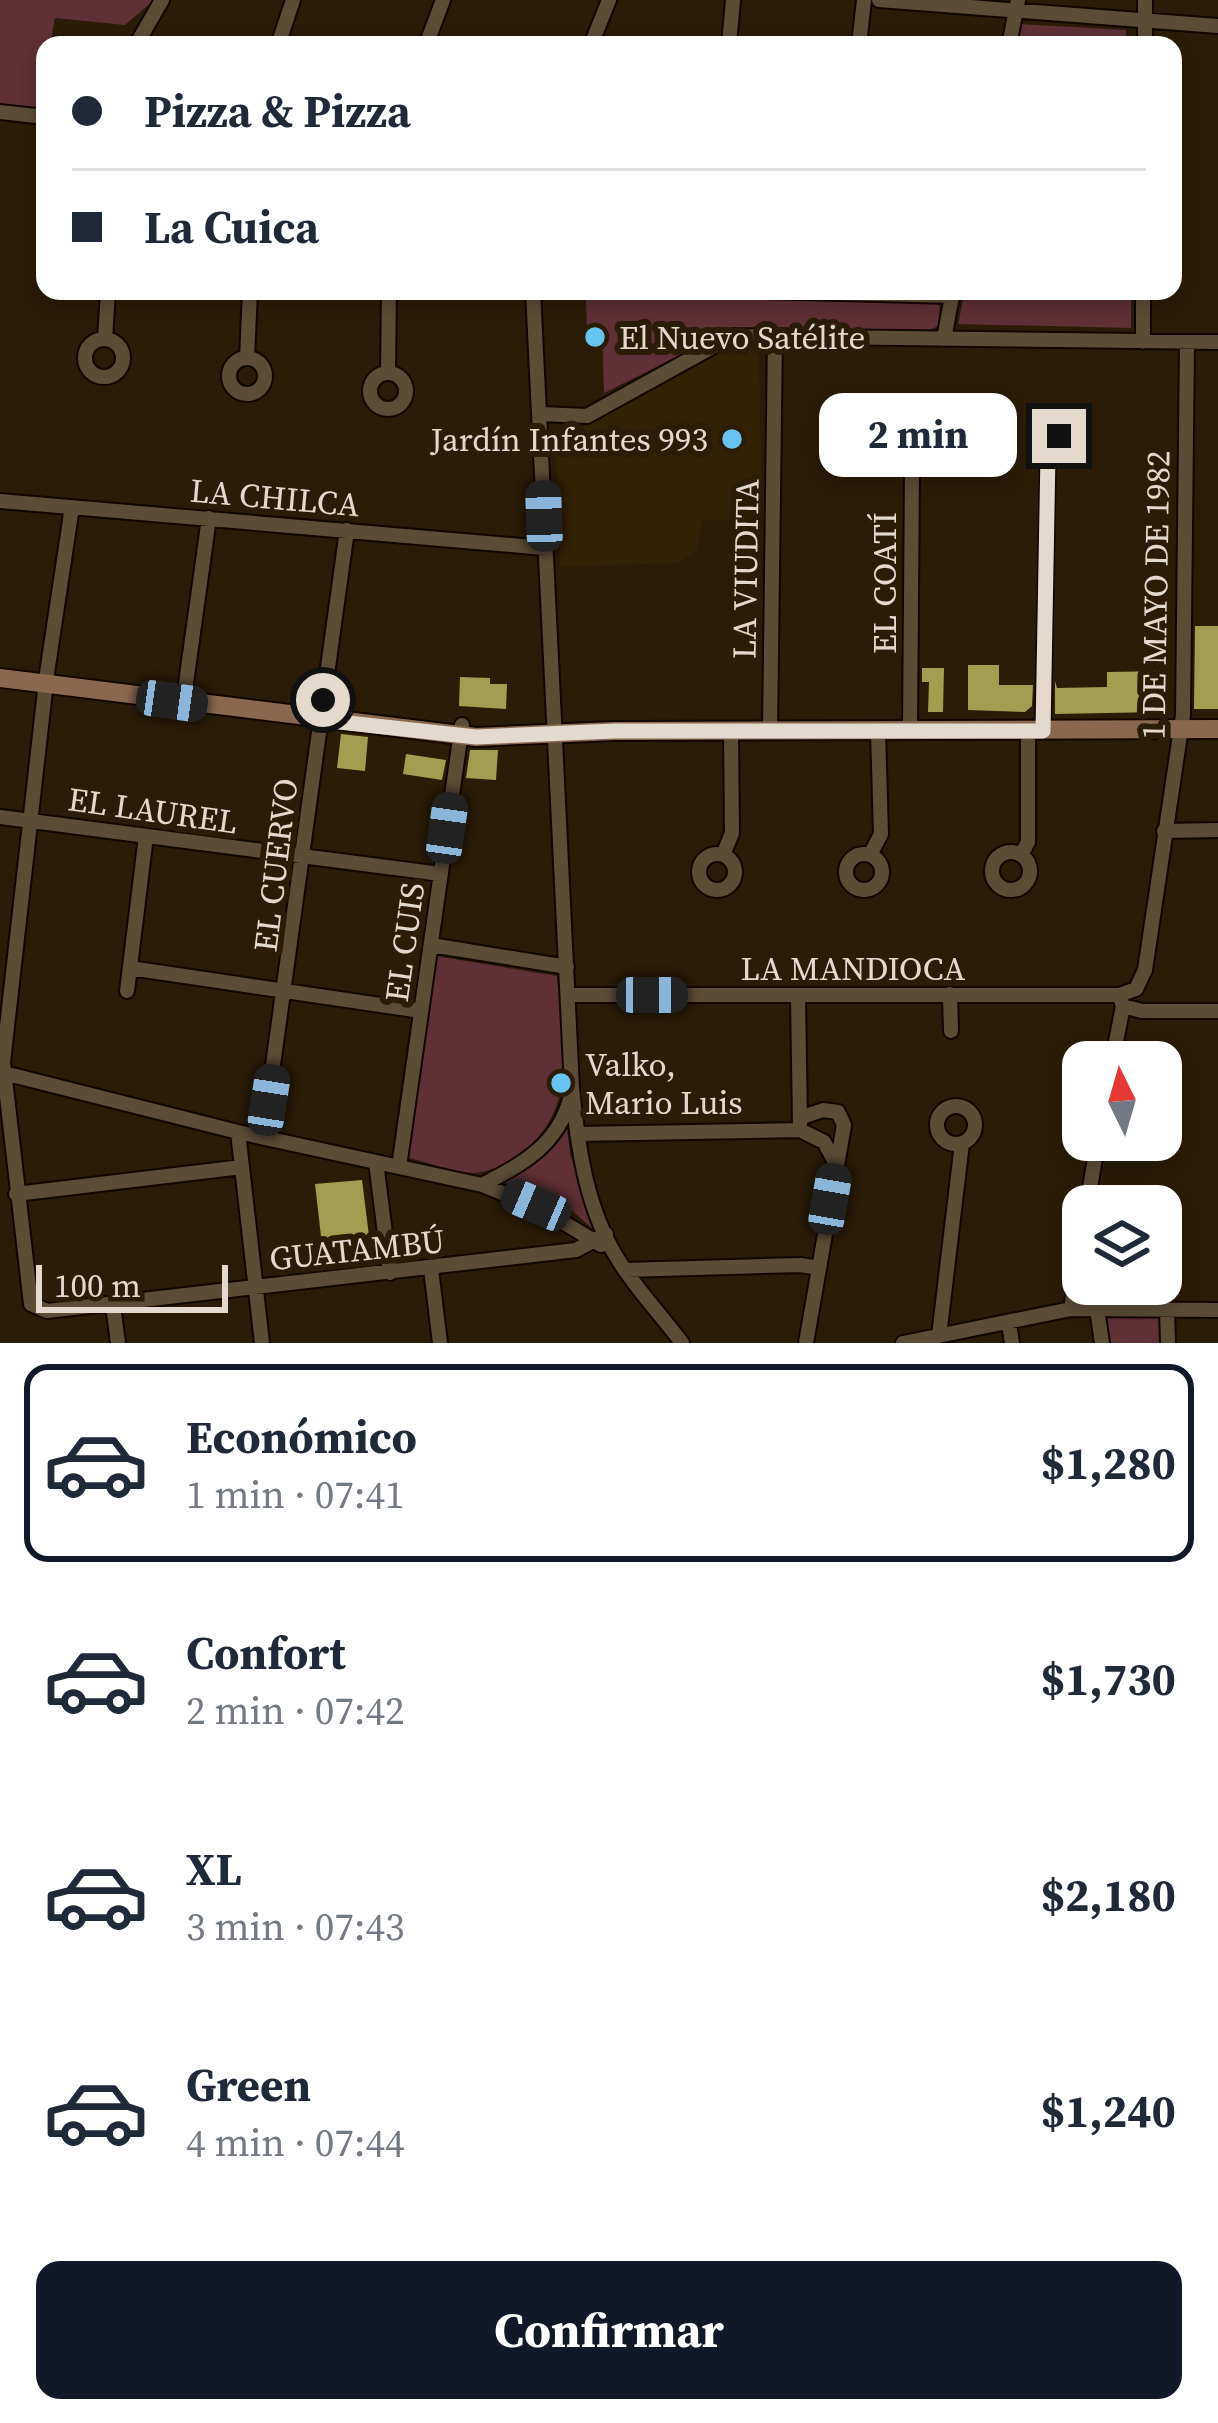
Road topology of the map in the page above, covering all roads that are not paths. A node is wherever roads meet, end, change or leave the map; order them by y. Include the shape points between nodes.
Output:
1 (162, 0) edge
2 (293, 0) edge
3 (443, 0) edge
4 (609, 0) edge
5 (733, 0) edge
6 (864, 0) edge
7 (884, 0) edge
8 (1144, 0) edge
9 (1017, 7) edge
10 (1145, 22) junction
11 (1218, 26) edge
12 (141, 36) edge
13 (281, 36) edge
14 (429, 36) edge
15 (595, 36) edge
16 (730, 36) edge
17 (860, 36) edge
18 (1144, 36) edge
19 (0, 112) edge
20 (36, 116) edge
21 (107, 300) edge
22 (250, 300) edge
23 (389, 300) edge
24 (534, 300) edge
25 (951, 300) edge
26 (1143, 300) edge
27 (775, 336) junction
28 (105, 339) dead end
29 (944, 339) junction
30 (1143, 342) junction
31 (1187, 342) junction
32 (1218, 342) edge
33 (248, 358) dead end
34 (388, 374) dead end
35 (540, 414) junction
36 (1059, 436) dead end
37 (925, 440) dead end
38 (0, 501) edge
39 (72, 507) junction
40 (209, 518) junction
41 (347, 530) junction
42 (545, 548) junction
43 (0, 666) edge
44 (0, 678) edge
45 (46, 679) junction
46 (184, 690) junction
47 (321, 714) junction
48 (1218, 729) edge
49 (910, 730) junction
50 (1182, 730) junction
51 (461, 731) junction
52 (731, 731) junction
53 (770, 731) junction
54 (878, 731) junction
55 (1036, 731) junction
56 (555, 732) junction
57 (0, 817) edge
58 (32, 821) junction
59 (1218, 830) edge
60 (1165, 831) junction
61 (146, 836) junction
62 (724, 855) dead end
63 (870, 855) dead end
64 (1021, 855) dead end
65 (305, 857) junction
66 (441, 874) junction
67 (431, 945) junction
68 (567, 967) junction
69 (130, 968) junction
70 (1136, 989) joint
71 (286, 990) junction
72 (127, 991) dead end
73 (950, 994) junction
74 (569, 995) junction
75 (798, 995) junction
76 (1121, 1001) junction
77 (421, 1011) junction
78 (1218, 1011) edge
79 (951, 1031) dead end
80 (1115, 1041) edge
81 (1, 1073) edge
82 (572, 1088) junction
83 (800, 1124) junction
84 (238, 1132) junction
85 (577, 1134) junction
86 (263, 1137) junction
87 (962, 1143) dead end
88 (376, 1162) junction
89 (836, 1164) junction
90 (242, 1167) junction
91 (399, 1167) junction
92 (482, 1185) junction
93 (16, 1194) junction
94 (601, 1238) junction
95 (818, 1268) junction
96 (431, 1269) junction
97 (625, 1270) junction
98 (390, 1273) junction
99 (256, 1288) junction
100 (113, 1305) junction
101 (1073, 1305) edge
102 (1097, 1309) junction
103 (1072, 1310) junction
104 (1167, 1310) junction
105 (1218, 1310) edge
106 (1009, 1323) junction
107 (939, 1336) junction
108 (959, 1337) edge
109 (118, 1343) edge
110 (262, 1343) edge
111 (440, 1343) edge
112 (682, 1343) edge
113 (806, 1343) edge
114 (903, 1343) edge
115 (1012, 1343) edge
116 (1102, 1343) edge
117 (1168, 1343) edge

1 - 12 street
2 - 13 street
3 - 14 street
4 - 15 street
5 - 16 street
6 - 17 street
7 - 9 street
8 - 10 street
9 - 10 street
10 - 11 street
10 - 18 street
19 - 20 street
21 - 28 street
22 - 33 street
23 - 34 street
24 - 35 street
25 - 29 street
26 - 30 street
27 - 29 street
27 - 35 street via 721,339 587,416
27 - 53 street, LA VIUDITA
29 - 30 street
30 - 31 street
31 - 32 street
31 - 50 street, 1 DE MAYO DE 1982
35 - 42 street
36 - 55 street via 1048,454
37 - 49 street, EL COATÍ via 912,469
38 - 39 street, LA CHILCA
39 - 40 street, LA CHILCA
39 - 45 street
40 - 41 street, LA CHILCA
40 - 46 street
41 - 42 street, LA CHILCA
41 - 47 street, EL CUERVO
42 - 56 street
43 - 45 main road
44 - 45 main road
45 - 46 main road
45 - 47 main road
45 - 58 street
46 - 47 main road
47 - 51 main road
47 - 65 street, EL CUERVO
48 - 50 main road
49 - 54 main road
49 - 55 main road
50 - 55 main road
50 - 60 street, 1 DE MAYO DE 1982
51 - 56 main road
51 - 66 street, EL CUIS
52 - 53 main road
52 - 56 main road
52 - 62 street via 732,833
53 - 54 main road
54 - 63 street via 881,834
55 - 64 street
56 - 68 street
57 - 58 street, EL LAUREL
58 - 61 street, EL LAUREL
58 - 81 street
59 - 60 street
60 - 70 street, 1 DE MAYO DE 1982
61 - 65 street, EL LAUREL
61 - 69 street
65 - 66 street, EL LAUREL
65 - 71 street, EL CUERVO
66 - 67 street, EL CUIS
67 - 68 street
67 - 77 street, EL CUIS
68 - 74 street
69 - 71 street
69 - 72 street
70 - 76 street, LA MANDIOCA
71 - 77 street
71 - 86 street, EL CUERVO
73 - 75 street, LA MANDIOCA
73 - 76 street, LA MANDIOCA
73 - 79 street
74 - 75 street, LA MANDIOCA
74 - 82 street
75 - 83 street
76 - 78 street, LA MANDIOCA via 1142,1011
76 - 80 street
77 - 91 street, EL CUIS
81 - 84 street
81 - 93 street
82 - 85 street
82 - 92 street via 551,1139
83 - 85 street
83 - 89 street
83 - 89 street via 830,1110 842,1118
84 - 86 street
84 - 90 street
85 - 94 street
86 - 88 street
87 - 107 street
88 - 91 street
88 - 98 street
89 - 95 street
90 - 93 street
90 - 99 street
91 - 92 street
92 - 94 street
93 - 100 street, GUATAMBÚ via 28,1295 38,1310
94 - 96 street, GUATAMBÚ via 576,1250
94 - 97 street
95 - 97 street
95 - 113 street
96 - 98 street, GUATAMBÚ
96 - 111 street
97 - 112 street
98 - 99 street, GUATAMBÚ
99 - 100 street, GUATAMBÚ
99 - 110 street
100 - 109 street
101 - 103 street
102 - 103 street
102 - 104 street
102 - 116 street
103 - 106 street
104 - 105 street
104 - 117 street
106 - 108 street
106 - 115 street
107 - 108 street
107 - 114 street

